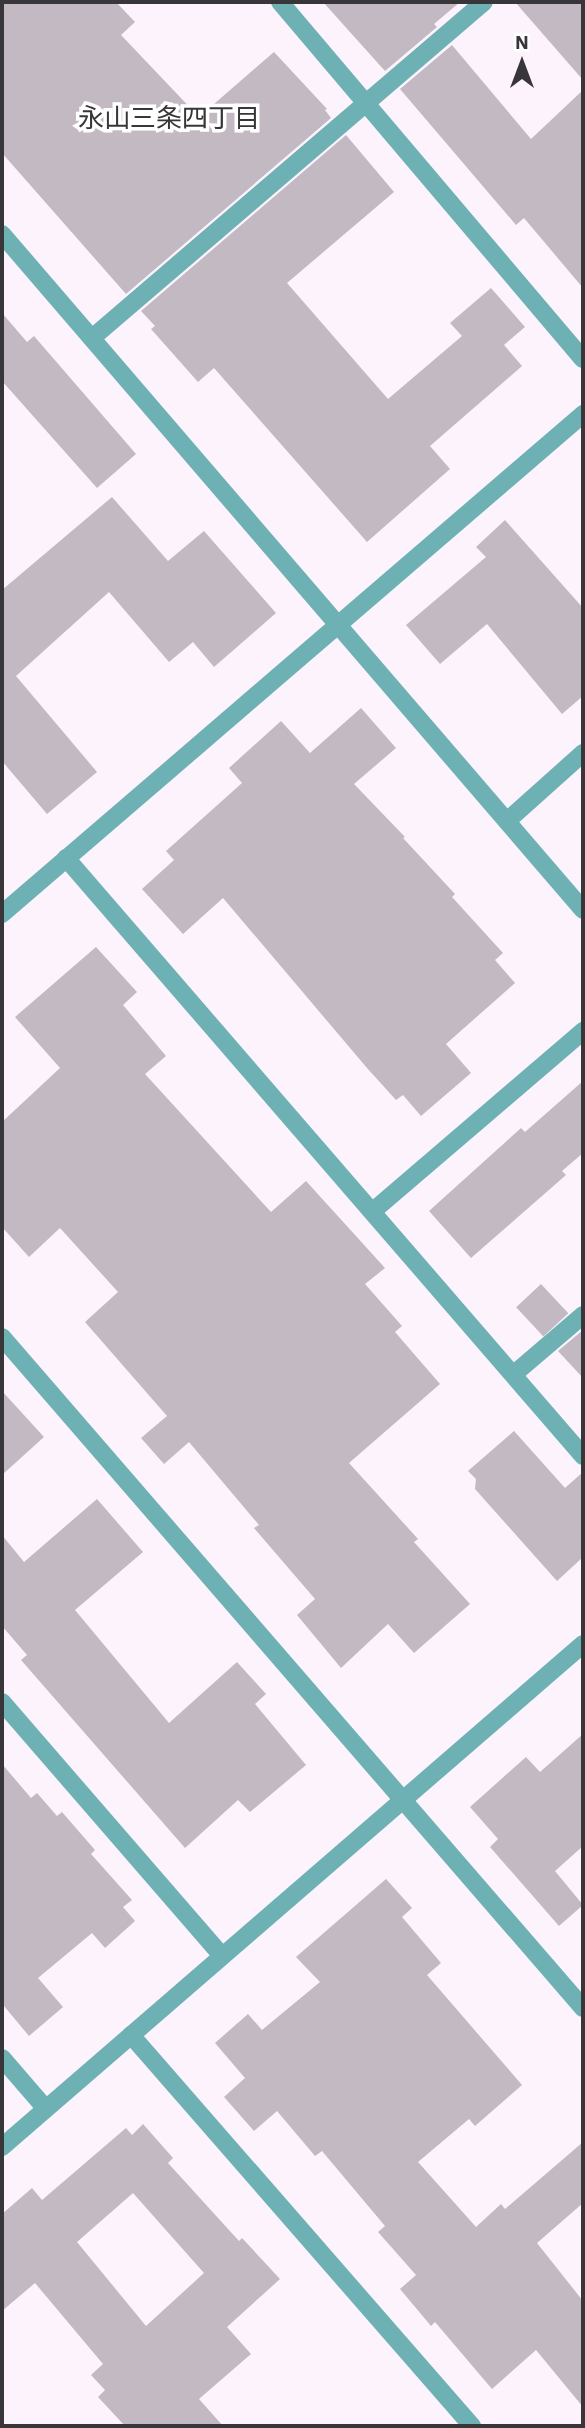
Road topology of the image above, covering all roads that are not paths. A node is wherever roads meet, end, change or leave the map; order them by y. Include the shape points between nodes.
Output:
1 (280, 2) edge
2 (484, 2) edge
3 (366, 101) junction
4 (2, 234) edge
5 (92, 338) junction
6 (583, 359) edge
7 (583, 414) edge
8 (339, 624) junction
9 (583, 753) edge
10 (507, 821) junction
11 (66, 858) junction
12 (583, 910) edge
13 (2, 914) edge
14 (583, 1031) edge
15 (373, 1211) junction
16 (583, 1315) edge
17 (2, 1337) edge
18 (514, 1374) junction
19 (583, 1455) edge
20 (583, 1644) edge
21 (2, 1702) edge
22 (402, 1801) junction
23 (222, 1956) junction
24 (583, 2008) edge
25 (131, 2035) junction
26 (2, 2058) edge
27 (46, 2109) junction
28 (2, 2147) edge
29 (472, 2426) edge

1 - 3 street
2 - 3 street
3 - 5 street
3 - 6 street
4 - 5 street
5 - 8 street
7 - 8 street
8 - 10 street
8 - 11 street
9 - 10 street
10 - 12 street
11 - 13 street
11 - 15 street
14 - 15 street
15 - 18 street
16 - 18 street
17 - 22 street
18 - 19 street
20 - 22 street
21 - 23 street
22 - 23 street
22 - 24 street
23 - 25 street
25 - 27 street
25 - 29 street
26 - 27 street
27 - 28 street

